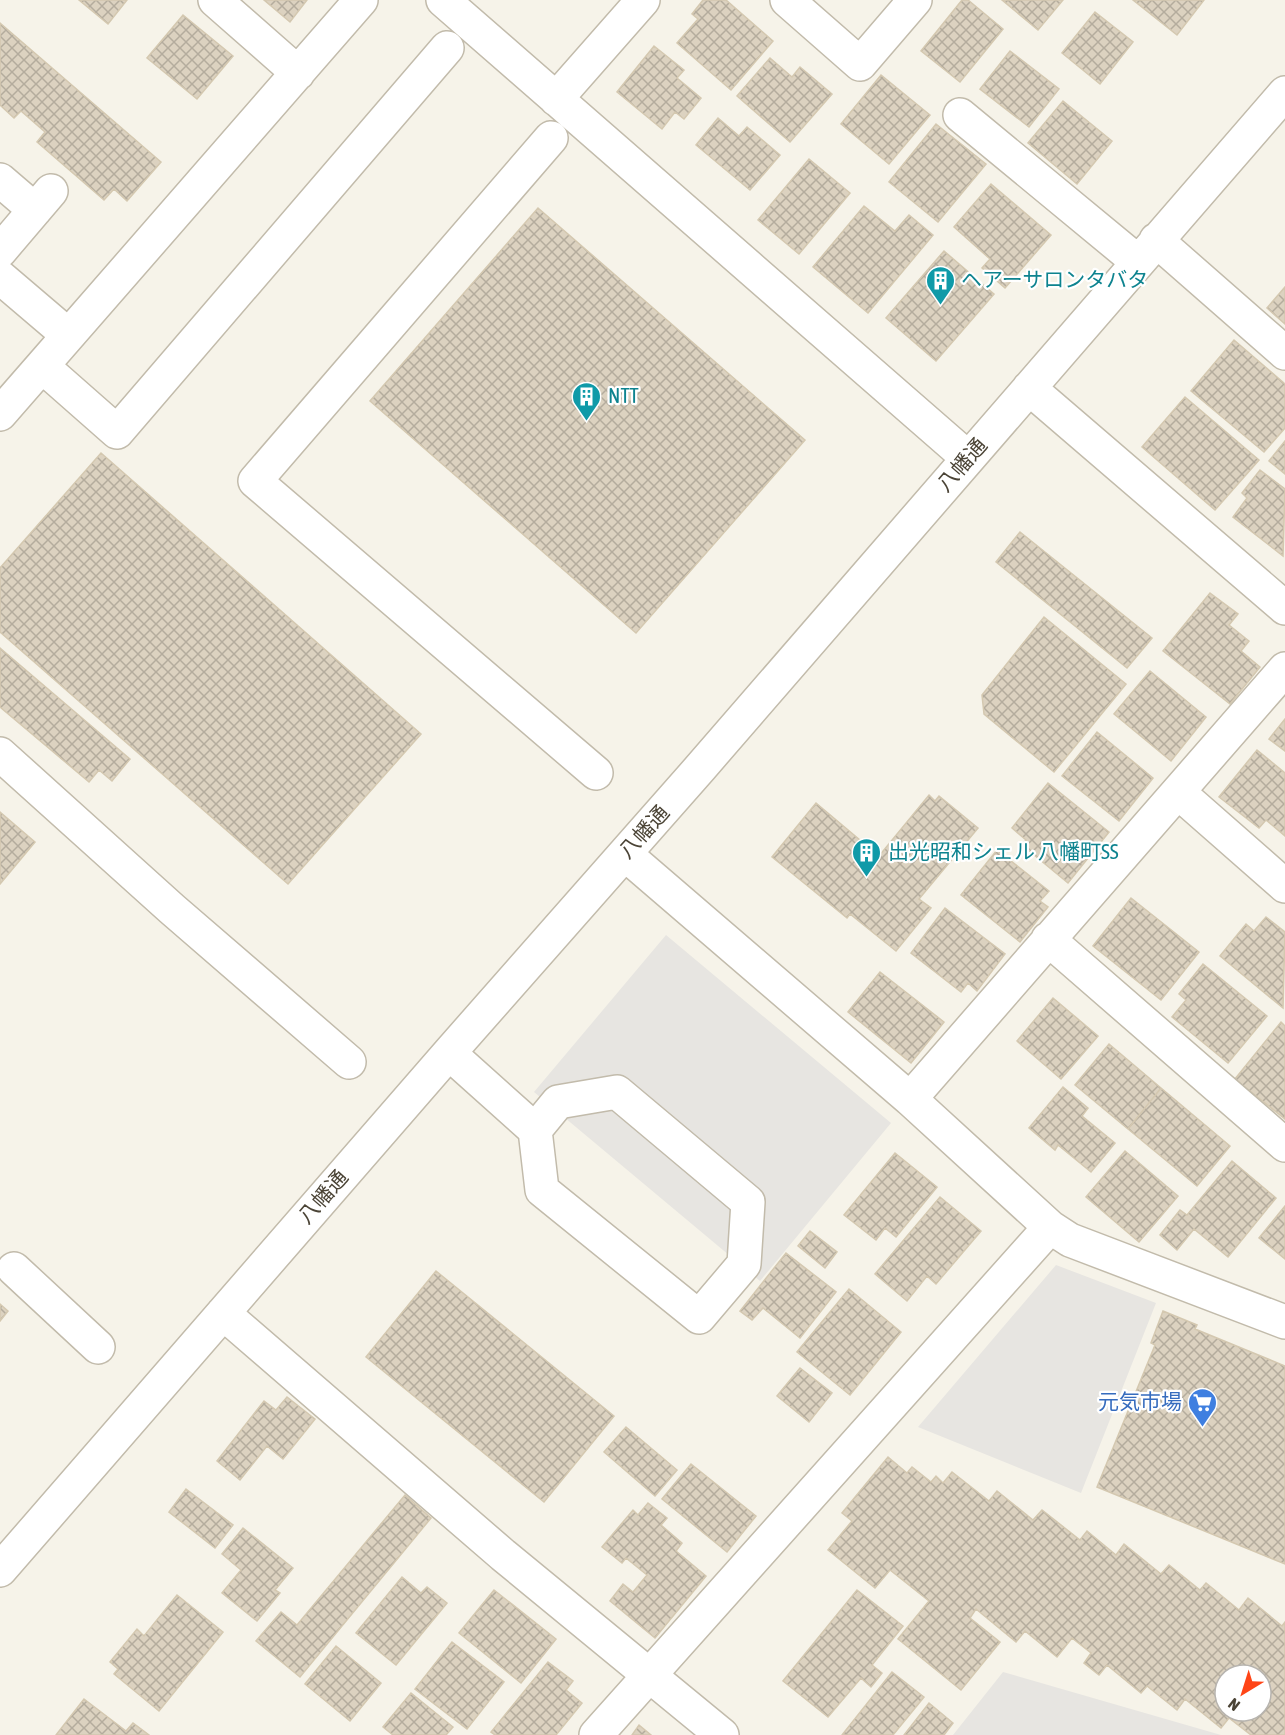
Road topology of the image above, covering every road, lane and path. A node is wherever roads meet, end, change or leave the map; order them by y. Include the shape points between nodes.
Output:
1 (215, 0) edge
2 (361, 0) edge
3 (443, 0) edge
4 (643, 0) edge
5 (787, 0) edge
6 (915, 0) edge
7 (447, 48) dead end
8 (298, 73) junction
9 (556, 99) junction
10 (1283, 99) edge
11 (960, 115) dead end
12 (551, 138) dead end
13 (0, 180) edge
14 (0, 251) edge
15 (1147, 251) junction
16 (0, 277) edge
17 (68, 336) junction
18 (1285, 353) edge
19 (42, 366) junction
20 (1029, 388) junction
21 (0, 414) edge
22 (968, 458) junction
23 (1285, 608) edge
24 (1285, 669) edge
25 (0, 754) edge
26 (596, 774) dead end
27 (1178, 792) junction
28 (625, 854) junction
29 (1285, 886) edge
30 (1048, 939) junction
31 (449, 1053) junction
32 (349, 1062) dead end
33 (910, 1099) junction
34 (534, 1130) junction
35 (1285, 1145) edge
36 (1050, 1227) junction
37 (14, 1269) dead end
38 (223, 1313) junction
39 (1285, 1322) edge
40 (98, 1347) dead end
41 (0, 1570) edge
42 (648, 1675) junction
43 (596, 1735) edge
44 (722, 1735) edge

1 - 8 street
2 - 8 street
3 - 9 street
4 - 9 street
5 - 6 street via 860,64
7 - 19 street via 117,432
8 - 17 street
9 - 22 street
10 - 15 street, 八幡通
11 - 15 street
12 - 26 street via 255,481
13 - 14 street via 43,201
15 - 18 street
15 - 20 street, 八幡通
16 - 17 street
17 - 19 street
19 - 21 street
20 - 22 street, 八幡通
20 - 23 street
22 - 28 street, 八幡通
24 - 27 street
25 - 32 street
27 - 29 street
27 - 30 street
28 - 31 street, 八幡通
28 - 33 street
30 - 33 street
30 - 35 street
31 - 34 street
31 - 38 street, 八幡通
33 - 36 street
34 - 34 street via 558,1102 617,1092 748,1202 744,1264 699,1317 542,1190
36 - 39 street via 1070,1240
36 - 42 street
37 - 40 street
38 - 41 street, 八幡通
38 - 42 street
42 - 43 street
42 - 44 street

